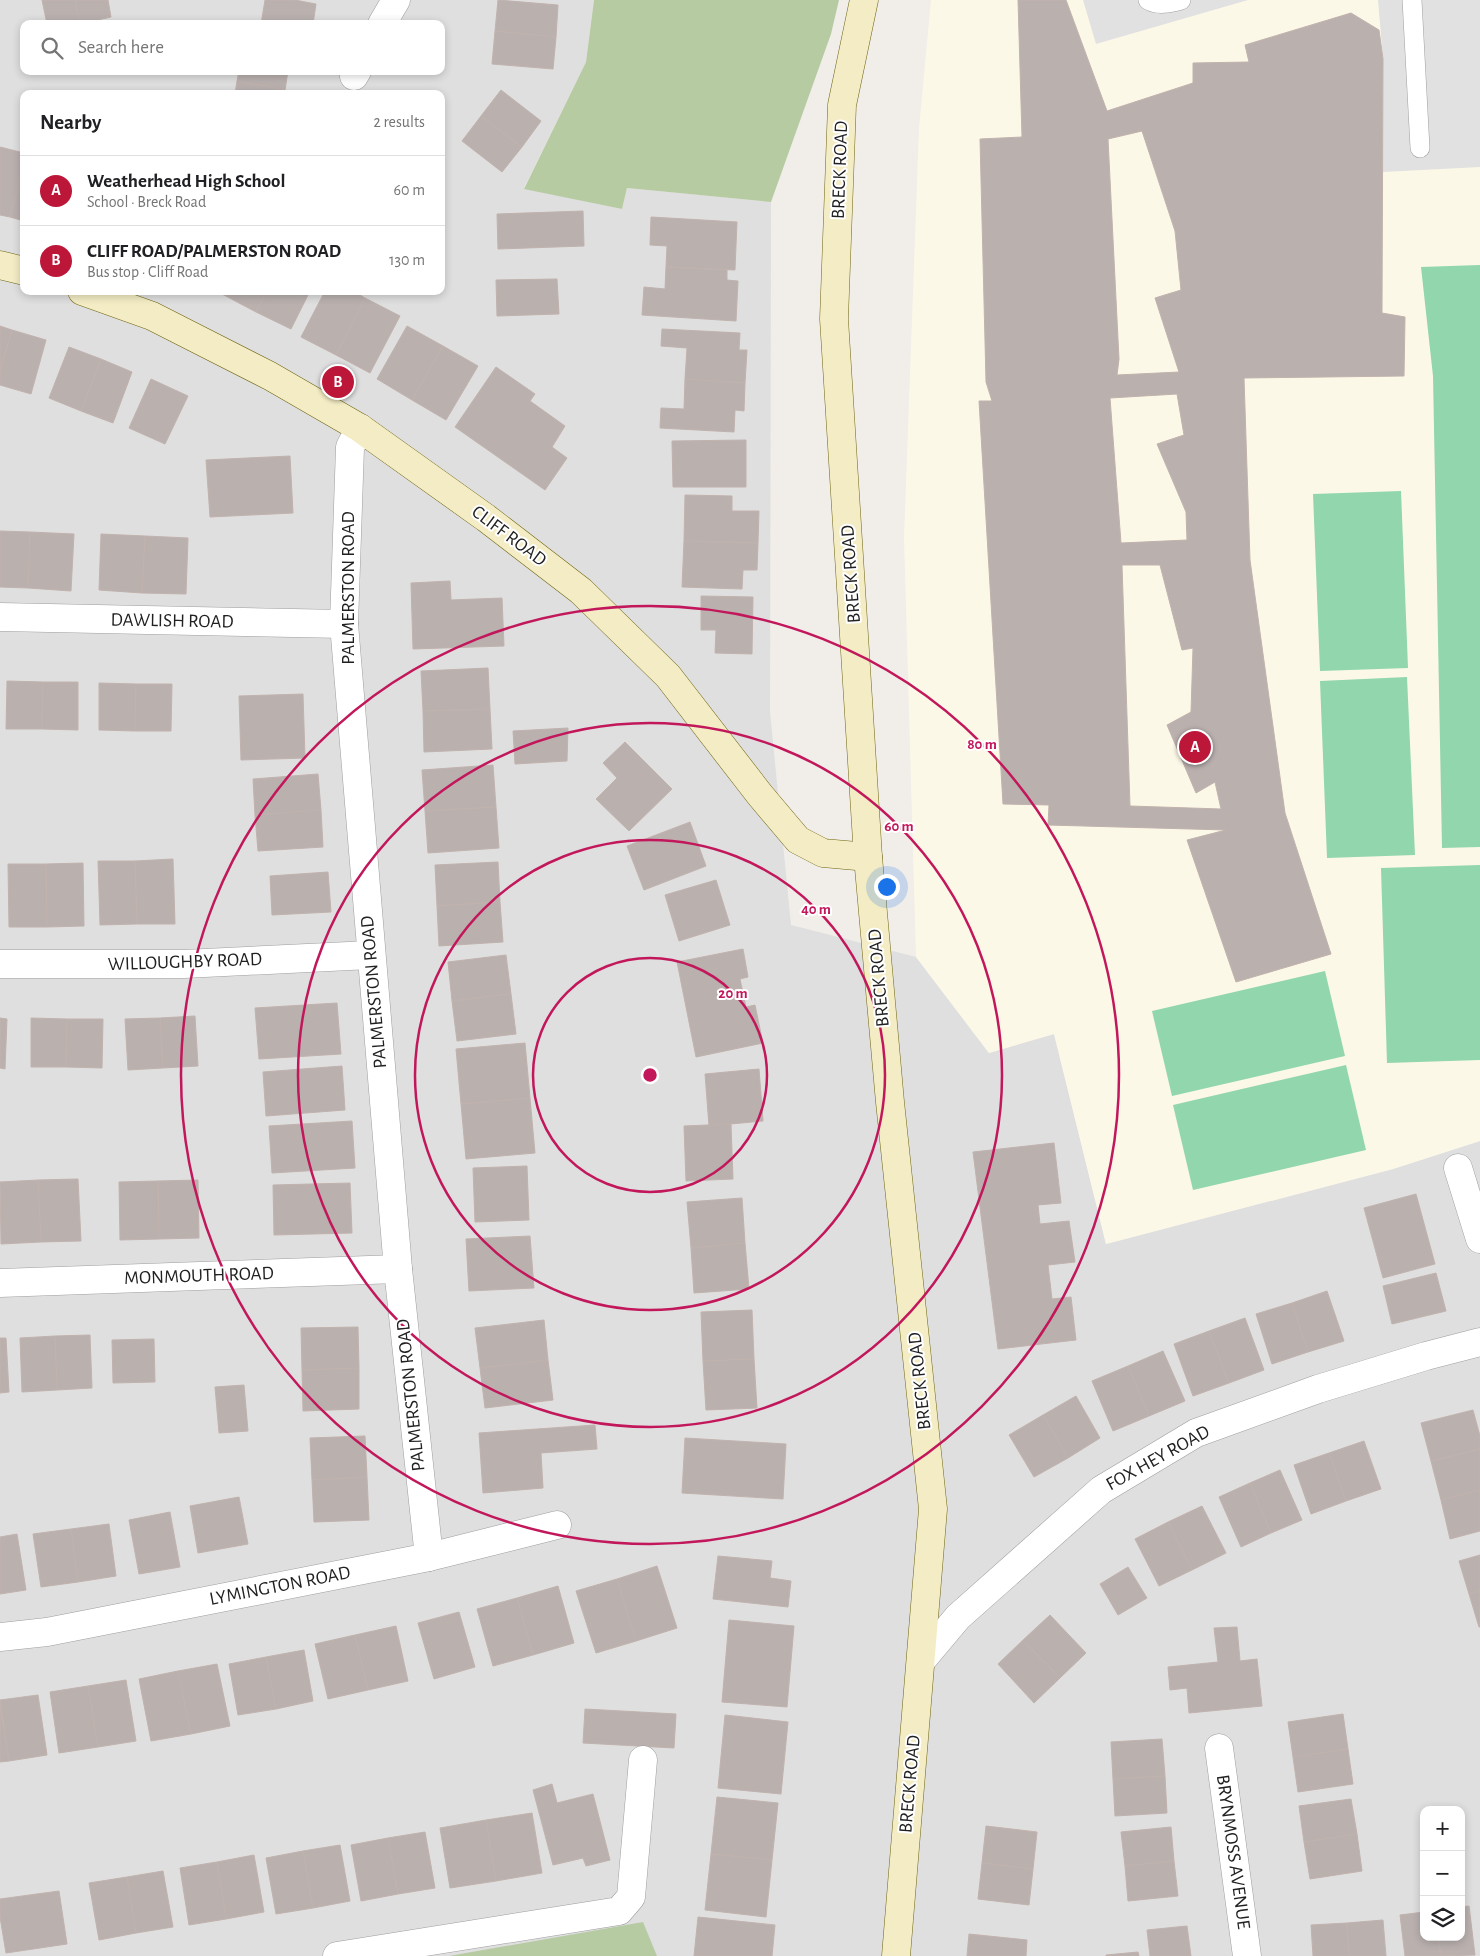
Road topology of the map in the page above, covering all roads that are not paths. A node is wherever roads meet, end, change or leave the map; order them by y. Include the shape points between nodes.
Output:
1 (396, 0) edge
2 (864, 0) edge
3 (1148, 0) edge
4 (1181, 0) edge
5 (1412, 0) edge
6 (384, 20) edge
7 (1420, 148) dead end
8 (0, 265) edge
9 (20, 270) edge
10 (93, 295) edge
11 (360, 428) junction
12 (0, 617) edge
13 (344, 624) junction
14 (868, 857) junction
15 (370, 955) junction
16 (0, 964) edge
17 (1458, 1168) dead end
18 (1480, 1239) edge
19 (398, 1269) junction
20 (0, 1283) edge
21 (1480, 1342) edge
22 (557, 1525) dead end
23 (429, 1557) junction
24 (0, 1637) edge
25 (921, 1662) junction
26 (1219, 1748) dead end
27 (642, 1760) dead end
28 (337, 1956) edge
29 (896, 1956) edge
30 (1248, 1956) edge

1 - 6 street
2 - 14 main road, BRECK ROAD via 842,105 834,319
3 - 4 lane via 1154,4
5 - 7 lane
8 - 9 main road
10 - 11 main road, CLIFF ROAD via 152,316 270,376
11 - 13 street, PALMERSTON ROAD via 350,447
11 - 14 main road, CLIFF ROAD via 581,591 668,676 798,840 823,853
12 - 13 street, DAWLISH ROAD
13 - 15 street, PALMERSTON ROAD
14 - 25 main road, BRECK ROAD via 933,1509
15 - 16 street, WILLOUGHBY ROAD via 184,964
15 - 19 street, PALMERSTON ROAD
17 - 18 street
19 - 20 street, MONMOUTH ROAD
19 - 23 street, PALMERSTON ROAD
21 - 25 street, FOX HEY ROAD via 1318,1389 1196,1433 1101,1490 958,1617
22 - 23 street, LYMINGTON ROAD
23 - 24 street, LYMINGTON ROAD via 47,1632
25 - 29 main road, BRECK ROAD
26 - 30 street, BRYNMOSS AVENUE
27 - 28 street via 631,1897 619,1911

